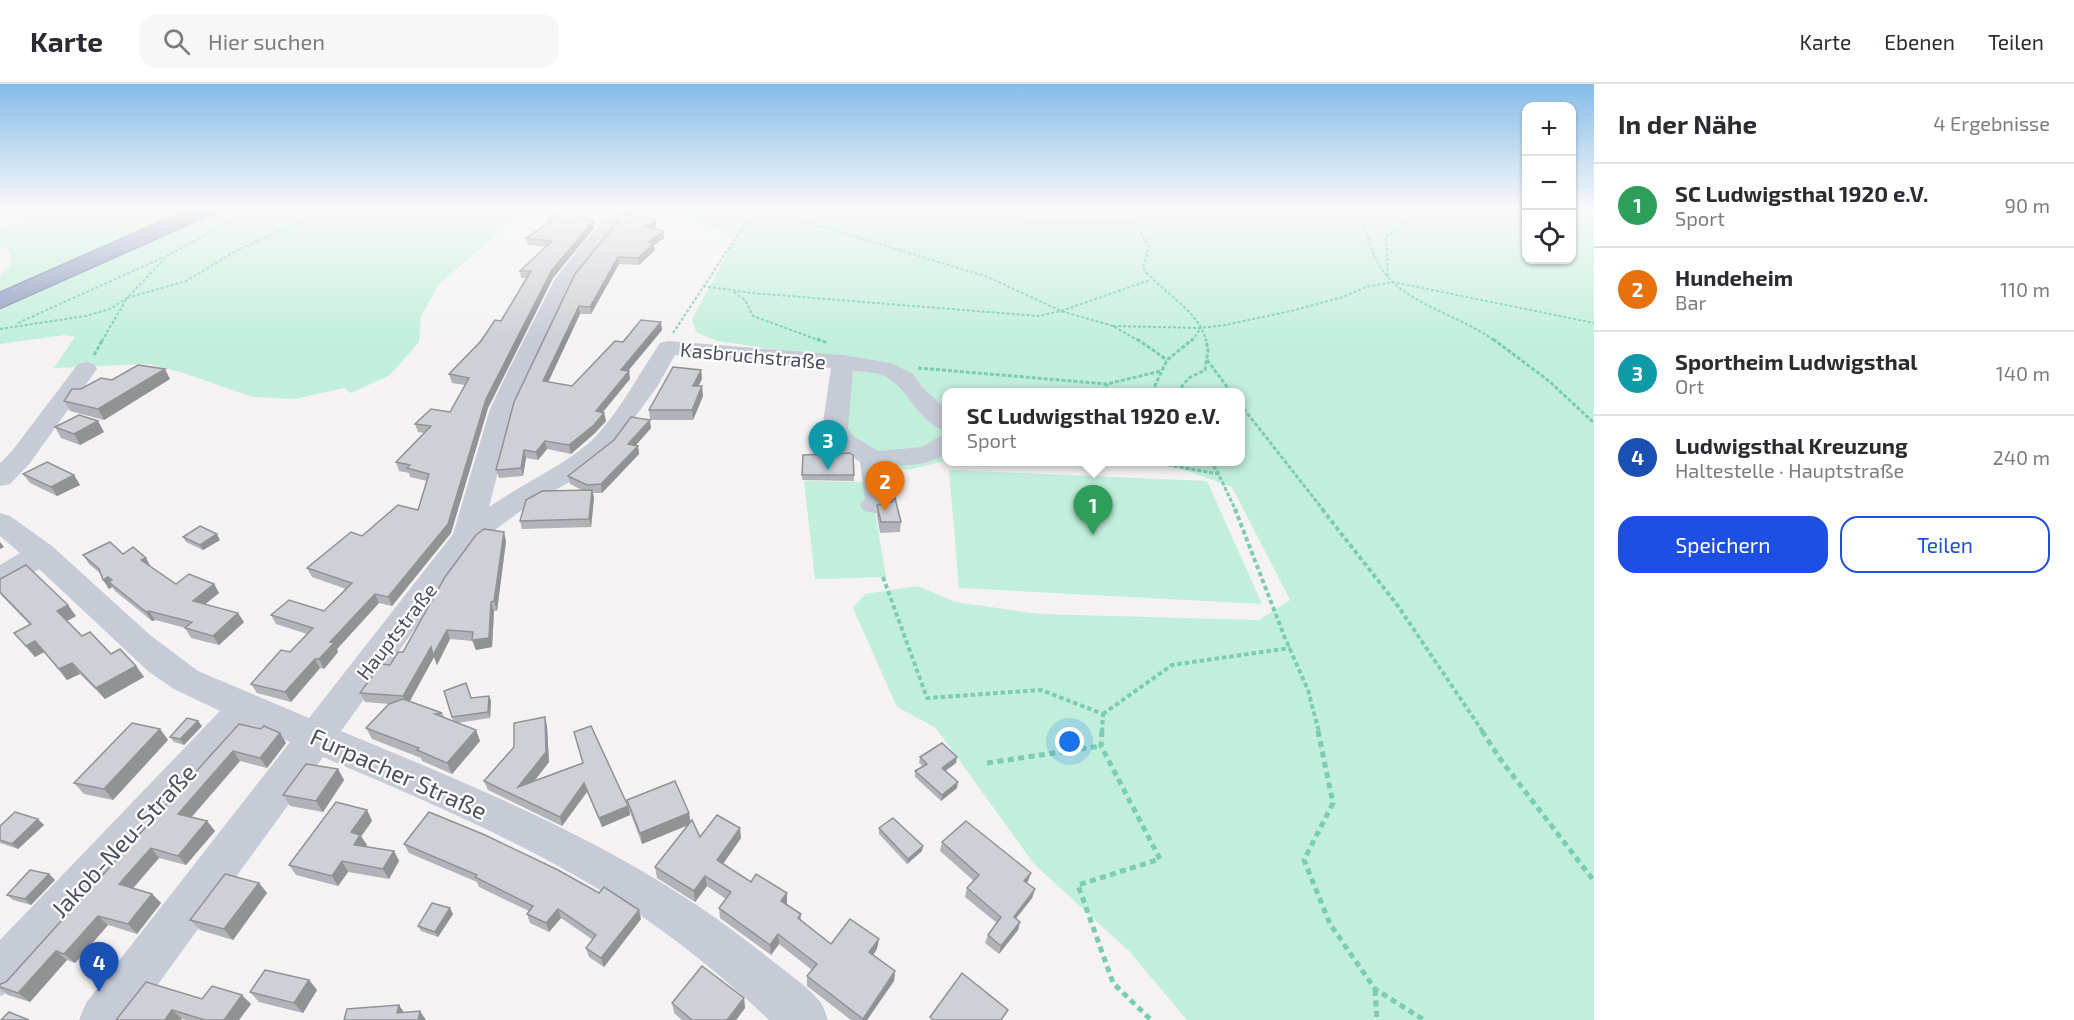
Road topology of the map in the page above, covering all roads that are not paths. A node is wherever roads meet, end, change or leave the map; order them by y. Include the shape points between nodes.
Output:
1 (87, 253) edge
2 (108, 253) edge
3 (585, 253) edge
4 (0, 291) edge
5 (0, 301) edge
6 (843, 362) junction
7 (86, 369) road end
8 (942, 419) edge
9 (942, 446) edge
10 (873, 459) junction
11 (0, 478) edge
12 (478, 499) junction
13 (516, 501) junction
14 (874, 505) dead end
15 (0, 522) edge
16 (467, 536) junction
17 (41, 553) junction
18 (0, 580) edge
19 (246, 707) junction
20 (315, 736) junction
21 (0, 973) edge
22 (103, 1020) edge
23 (804, 1020) edge

1 - 4 highway
2 - 5 highway
3 - 12 street, Hauptstraße via 565,279 502,409
6 - 8 street, Kasbruchstraße via 891,370 905,379
6 - 10 street, Kasbruchstraße via 835,430
6 - 13 street, Kasbruchstraße via 668,348 605,441 561,475
7 - 11 street via 21,457
9 - 10 street via 930,453 907,458
10 - 14 street via 880,505
12 - 13 street
12 - 16 street, Hauptstraße
13 - 16 street, Kasbruchstraße
15 - 17 street, Furpacher Straße
16 - 20 street, Hauptstraße
17 - 18 street
17 - 19 street, Furpacher Straße via 151,655 186,680
19 - 20 street, Furpacher Straße
19 - 21 street, Jakob-Neu-Straße
20 - 22 street, Hauptstraße
20 - 23 street, Furpacher Straße via 527,829 616,877 710,939

